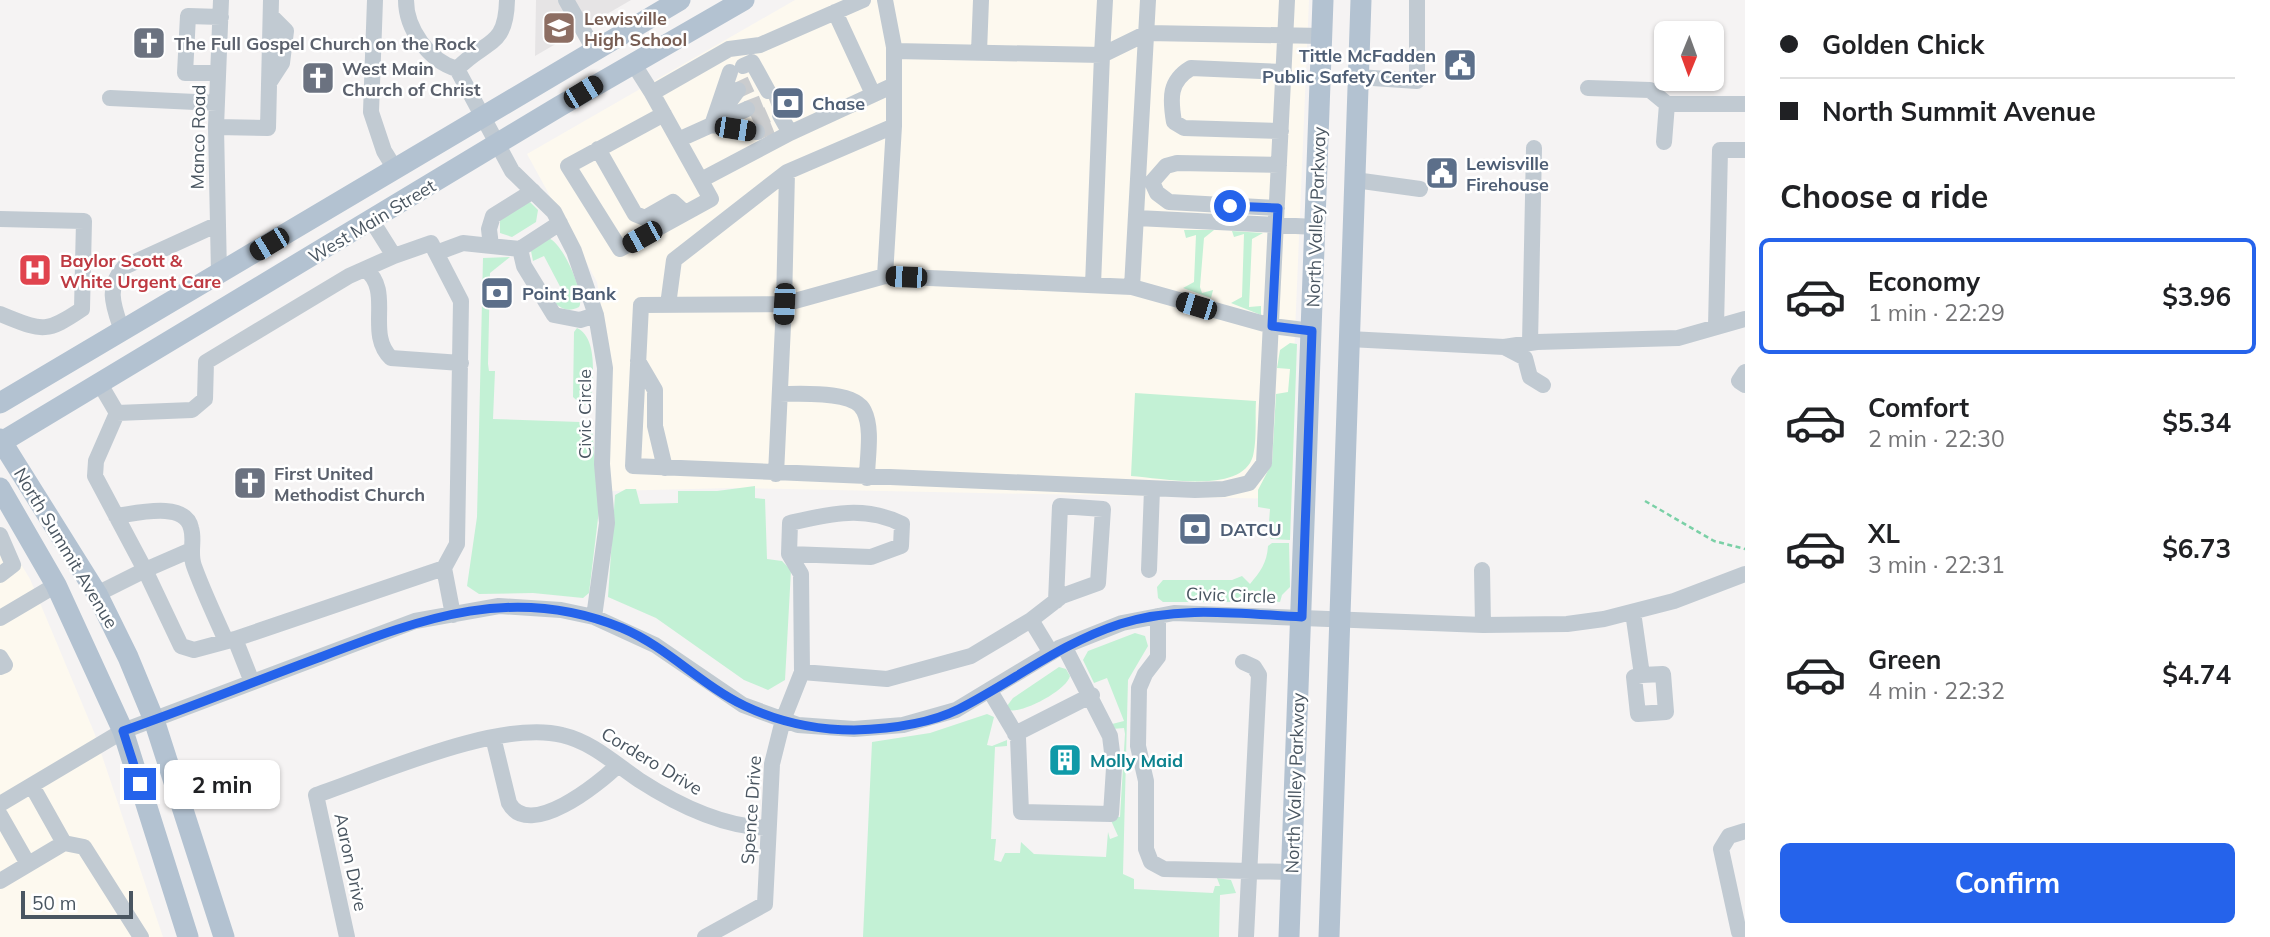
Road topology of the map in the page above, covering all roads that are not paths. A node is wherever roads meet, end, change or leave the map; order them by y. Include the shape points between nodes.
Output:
1 (375, 0) edge
2 (406, 0) edge
3 (507, 0) edge
4 (586, 0) edge
5 (681, 0) edge
6 (744, 0) edge
7 (863, 0) edge
8 (885, 0) edge
9 (981, 0) edge
10 (1105, 0) edge
11 (1148, 0) edge
12 (1287, 0) edge
13 (1324, 0) edge
14 (1361, 0) edge
15 (1417, 0) edge
16 (568, 4) edge
17 (221, 8) edge
18 (271, 8) edge
19 (835, 12) junction
20 (1147, 33) junction
21 (1285, 34) junction
22 (1322, 36) junction
23 (595, 51) junction
24 (894, 51) junction
25 (979, 52) junction
26 (1102, 54) junction
27 (633, 62) junction
28 (457, 69) junction
29 (1284, 72) junction
30 (218, 74) junction
31 (1358, 77) junction
32 (894, 85) junction
33 (1588, 88) dead end
34 (652, 93) junction
35 (873, 94) junction
36 (110, 98) dead end
37 (217, 103) junction
38 (1667, 103) junction
39 (1745, 104) edge
40 (664, 114) junction
41 (481, 118) junction
42 (769, 122) junction
43 (1174, 122) junction
44 (1142, 123) junction
45 (712, 125) junction
46 (894, 126) junction
47 (216, 127) junction
48 (1281, 131) junction
49 (678, 140) junction
50 (1664, 142) dead end
51 (497, 145) junction
52 (1319, 147) junction
53 (1356, 148) junction
54 (1534, 148) dead end
55 (598, 149) junction
56 (1745, 150) edge
57 (1279, 165) junction
58 (395, 169) junction
59 (787, 172) junction
60 (701, 180) junction
61 (1355, 180) junction
62 (1145, 182) junction
63 (1420, 189) dead end
64 (533, 191) junction
65 (711, 199) junction
66 (685, 213) junction
67 (734, 214) junction
68 (1277, 217) junction
69 (1136, 218) junction
70 (0, 219) edge
71 (372, 221) junction
72 (560, 223) junction
73 (216, 225) junction
74 (1315, 227) junction
75 (1353, 230) junction
76 (491, 246) junction
77 (520, 249) junction
78 (436, 253) junction
79 (394, 256) junction
80 (365, 269) junction
81 (219, 274) junction
82 (885, 276) junction
83 (1093, 285) junction
84 (1132, 287) junction
85 (668, 304) junction
86 (784, 304) junction
87 (0, 314) edge
88 (596, 315) junction
89 (1745, 319) edge
90 (1272, 326) junction
91 (1716, 327) junction
92 (122, 331) junction
93 (1312, 331) junction
94 (1349, 339) junction
95 (1531, 343) junction
96 (1504, 347) junction
97 (638, 361) junction
98 (461, 363) junction
99 (1745, 372) edge
100 (100, 384) junction
101 (1745, 384) edge
102 (1543, 385) dead end
103 (780, 394) junction
104 (0, 403) edge
105 (117, 413) junction
106 (1, 442) edge
107 (665, 468) junction
108 (776, 474) junction
109 (867, 478) junction
110 (0, 488) edge
111 (1152, 489) junction
112 (116, 516) junction
113 (0, 535) edge
114 (191, 550) junction
115 (789, 554) junction
116 (444, 568) junction
117 (145, 570) junction
118 (1149, 570) dead end
119 (1482, 570) dead end
120 (1745, 574) edge
121 (0, 575) edge
122 (56, 585) junction
123 (97, 594) junction
124 (1056, 601) junction
125 (1633, 612) junction
126 (453, 615) junction
127 (1157, 616) junction
128 (594, 617) junction
129 (1302, 617) junction
130 (0, 618) edge
131 (1340, 619) junction
132 (1031, 620) junction
133 (1483, 625) junction
134 (231, 640) junction
135 (1057, 650) junction
136 (0, 656) edge
137 (1243, 662) dead end
138 (0, 667) edge
139 (802, 672) junction
140 (1643, 676) dead end
141 (251, 682) junction
142 (990, 691) junction
143 (1092, 695) junction
144 (154, 720) junction
145 (783, 720) junction
146 (123, 731) junction
147 (1015, 734) junction
148 (493, 737) junction
149 (618, 765) junction
150 (32, 786) junction
151 (316, 795) joint
152 (0, 804) edge
153 (0, 815) edge
154 (768, 828) junction
155 (1745, 831) edge
156 (64, 843) junction
157 (28, 864) junction
158 (1248, 870) junction
159 (1292, 872) junction
160 (0, 881) edge
161 (1745, 935) edge
162 (141, 937) edge
163 (188, 937) edge
164 (224, 937) edge
165 (347, 937) edge
166 (705, 937) edge
167 (1246, 937) edge
168 (1289, 937) edge
169 (1329, 937) edge

1 - 58 street via 371,112
2 - 28 street via 410,24 432,57
3 - 28 street via 501,36
4 - 16 street
5 - 23 main road, West Main Street
6 - 27 main road, West Main Street
7 - 19 street
8 - 24 street
9 - 25 street
10 - 26 street
11 - 20 street
12 - 21 street
13 - 22 main road, North Valley Parkway
14 - 31 main road
15 - 31 street via 1417,81
16 - 23 street
17 - 30 street, Manco Road
17 - 30 street via 188,16 185,73
18 - 47 street via 268,128
19 - 34 street via 760,45 729,50
19 - 35 street
20 - 21 street
20 - 26 street
20 - 44 street
21 - 22 street
21 - 29 street
22 - 52 main road, North Valley Parkway
23 - 41 main road, West Main Street
24 - 25 street
24 - 32 street
25 - 26 street
26 - 83 street
27 - 34 street
27 - 51 main road, West Main Street
28 - 41 street, Civic Circle
29 - 43 street via 1191,68 1172,86
29 - 48 street
30 - 37 street, Manco Road
31 - 53 main road
32 - 35 street
32 - 46 street
33 - 38 street via 1650,90
34 - 40 street
35 - 42 street
36 - 37 street
37 - 47 street, Manco Road
38 - 39 street
38 - 50 street
40 - 49 street
40 - 55 street
41 - 51 street, Civic Circle
41 - 58 main road, West Main Street
42 - 45 street
42 - 45 street
42 - 60 street
43 - 44 street
43 - 48 street via 1184,128
44 - 62 street
45 - 45 street via 736,69 752,62 754,86
45 - 49 street
46 - 59 street
46 - 82 street
47 - 73 street, Manco Road
48 - 57 street
49 - 60 street
51 - 64 street, Civic Circle via 512,171
51 - 71 main road, West Main Street
52 - 53 main road
52 - 74 main road, North Valley Parkway
53 - 61 main road
54 - 95 street
55 - 66 street via 635,214 645,218 673,202
55 - 66 street via 568,166 620,249
56 - 91 street via 1720,150
57 - 62 street via 1177,163
57 - 68 street
58 - 81 main road, West Main Street
59 - 67 street
59 - 86 street
60 - 65 street
61 - 63 street
61 - 75 main road
62 - 68 street via 1169,202
62 - 69 street
64 - 72 street, Civic Circle
64 - 76 street via 493,216
65 - 66 street
65 - 67 street
67 - 85 street via 674,260
68 - 69 street
68 - 74 street
68 - 90 street
69 - 84 street
70 - 87 street via 84,221 82,309 56,328 36,328
71 - 79 street
71 - 100 main road, West Main Street
72 - 77 street
72 - 88 street, Civic Circle
73 - 81 street, Manco Road
73 - 92 street via 124,267 114,279 111,298
74 - 75 main road
74 - 93 main road, North Valley Parkway
75 - 94 main road
76 - 77 street
76 - 78 street via 463,243
77 - 88 street via 524,266 554,315 580,320
78 - 79 street via 431,243
78 - 98 street via 461,301
79 - 80 street
80 - 98 street via 376,277 379,333 383,350 391,358
80 - 105 street via 206,362 205,399 192,410
81 - 92 main road, West Main Street
82 - 83 street
82 - 86 street
83 - 84 street
84 - 90 street
85 - 86 street
85 - 97 street via 641,305
86 - 103 street
88 - 128 street, Civic Circle via 605,368 602,464 607,523
89 - 91 street
90 - 93 street
90 - 111 street via 1264,463 1249,482 1224,489
91 - 95 street via 1678,338
92 - 104 main road, West Main Street
93 - 94 main road
93 - 129 main road, North Valley Parkway
94 - 96 street
94 - 131 main road
95 - 96 street
96 - 102 street via 1525,358 1530,377
97 - 107 street via 656,390 655,426
97 - 107 street via 633,466
98 - 116 street via 457,544
99 - 101 street via 1740,381
100 - 105 street
100 - 106 main road, West Main Street
103 - 108 street
103 - 109 street via 831,394 864,409
105 - 112 street via 96,461 95,476
106 - 123 main road, North Summit Avenue
107 - 108 street
108 - 109 street
109 - 111 street
110 - 122 main road, North Summit Avenue
111 - 118 street
112 - 114 street via 161,511 181,515 192,528
112 - 117 street
113 - 121 street via 13,565
114 - 117 street
114 - 134 street
115 - 115 street via 790,523 834,513 881,513 902,524 901,546 872,557
115 - 139 street via 801,574
116 - 126 street
116 - 134 street
117 - 123 street
117 - 134 street via 181,646 194,650
119 - 133 street
120 - 125 street, Civic Circle
122 - 130 street
122 - 146 main road, North Summit Avenue
123 - 144 main road, North Summit Avenue
124 - 124 street via 1098,583 1103,509 1060,506
124 - 132 street
125 - 133 street, Civic Circle via 1567,624
125 - 140 street
126 - 128 street, Civic Circle via 499,606
126 - 141 street, Civic Circle via 415,621
127 - 129 street, Civic Circle
127 - 135 street, Civic Circle via 1122,623
127 - 158 street via 1158,657 1139,688 1138,746 1146,782 1146,849 1151,862 1164,869
128 - 145 street, Civic Circle via 655,645 743,705
129 - 131 street, Civic Circle
129 - 159 main road, North Valley Parkway
131 - 133 street, Civic Circle
131 - 169 main road
132 - 135 street
132 - 139 street via 971,656 887,680
134 - 141 street
135 - 142 street, Civic Circle
135 - 143 street
136 - 138 street via 5,664
137 - 158 street via 1255,667 1259,675
139 - 145 street, Spence Drive
141 - 144 street, Civic Circle
142 - 145 street, Civic Circle via 956,710 903,725 854,730
142 - 147 street
143 - 147 street
143 - 147 street via 1112,747 1111,814 1021,812
144 - 146 street, Civic Circle
144 - 164 main road, North Summit Avenue
145 - 154 street, Spence Drive via 772,764
146 - 150 street, Civic Circle
146 - 163 main road, North Summit Avenue
148 - 149 street, Cordero Drive via 534,731 564,735 597,749
148 - 149 street via 509,803 527,817 545,814 591,789
148 - 151 street, Cordero Drive
149 - 154 street, Cordero Drive via 699,812
150 - 152 street, Civic Circle
150 - 156 street
151 - 165 street, Aaron Drive
153 - 157 street
154 - 166 street, Spence Drive via 765,904
155 - 161 street via 1729,836 1721,849 1739,932
156 - 157 street
156 - 162 street via 84,847 89,853
157 - 160 street
158 - 159 street
158 - 167 street
159 - 168 main road, North Valley Parkway

